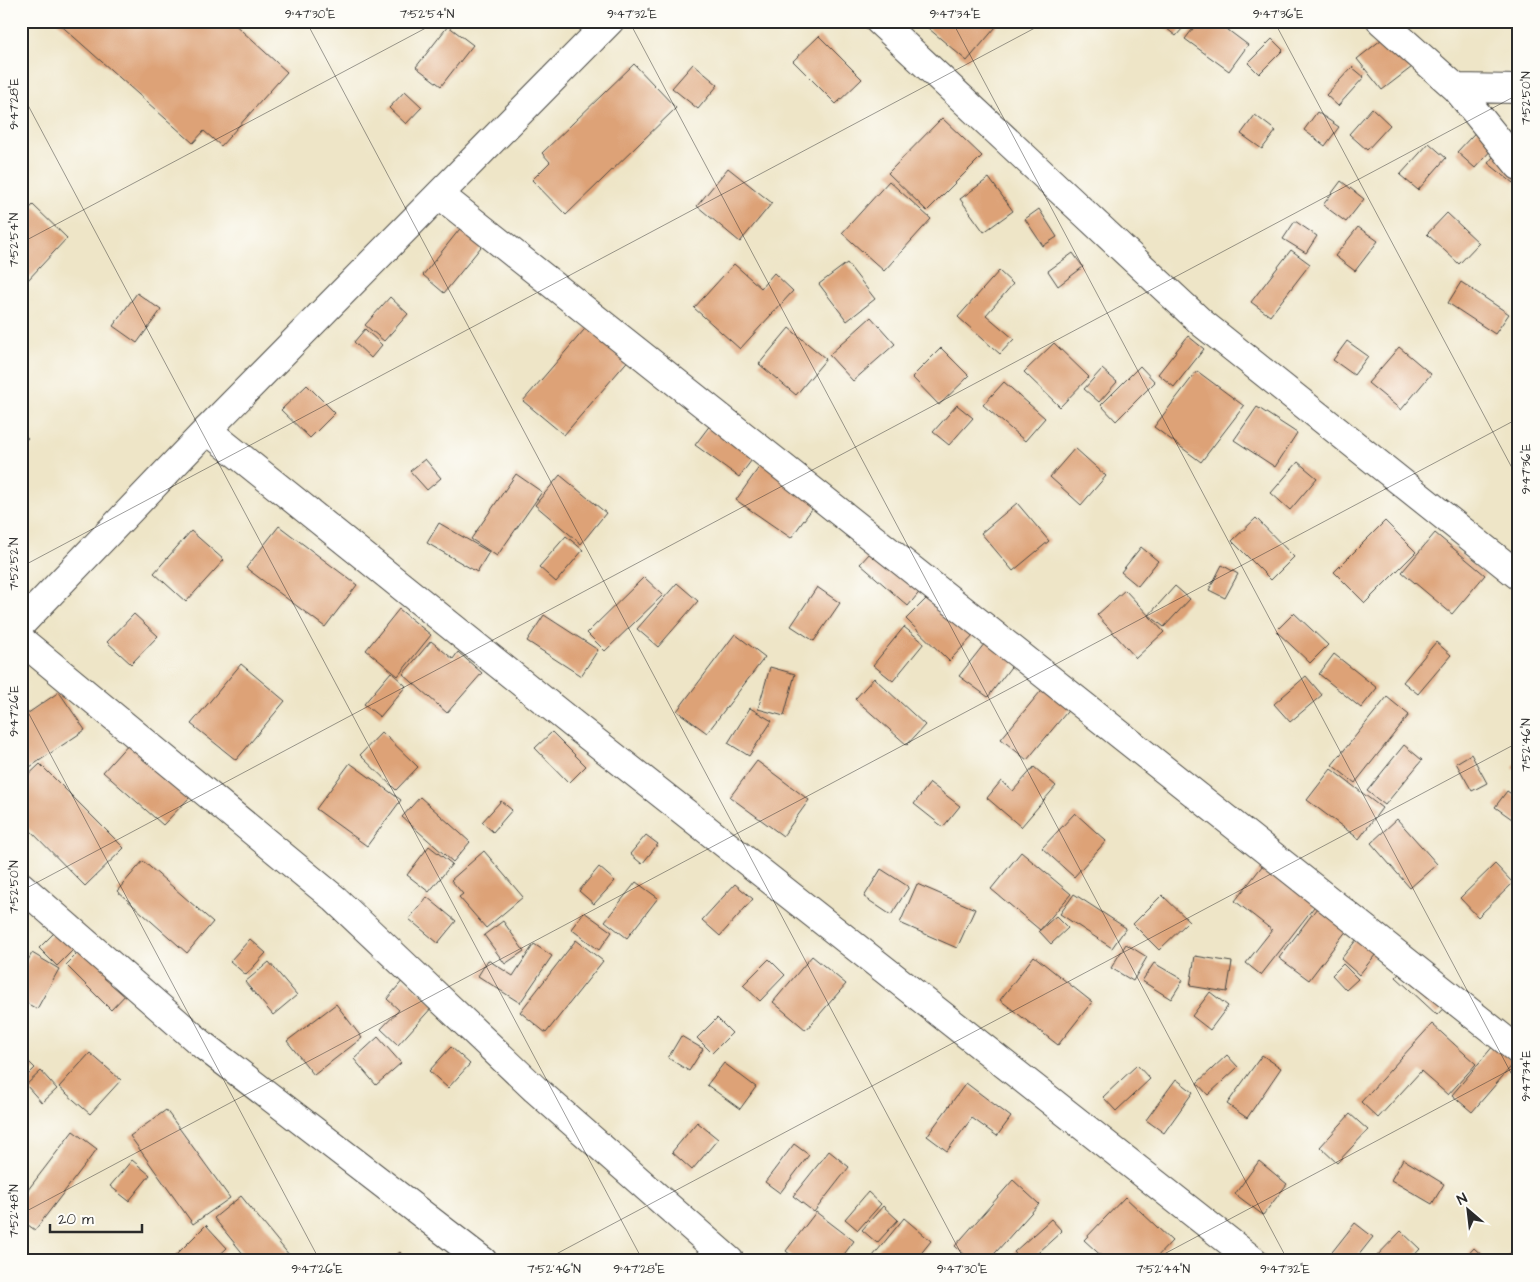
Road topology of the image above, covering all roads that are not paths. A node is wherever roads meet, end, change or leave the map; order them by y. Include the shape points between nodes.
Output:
1 (610, 21) edge
2 (879, 21) edge
3 (1381, 21) edge
4 (1456, 88) junction
5 (1519, 88) edge
6 (1519, 166) edge
7 (440, 196) junction
8 (207, 430) junction
9 (1519, 576) edge
10 (21, 624) edge
11 (21, 640) edge
12 (21, 886) edge
13 (1519, 1051) edge
14 (483, 1261) edge
15 (730, 1261) edge
16 (1254, 1261) edge

1 - 7 street
2 - 9 street via 1202,323
3 - 4 street
4 - 5 street
4 - 6 street
7 - 8 street
7 - 13 street
8 - 10 street
8 - 16 street via 578,728
11 - 15 street via 335,899 536,1089
12 - 14 street via 204,1046

